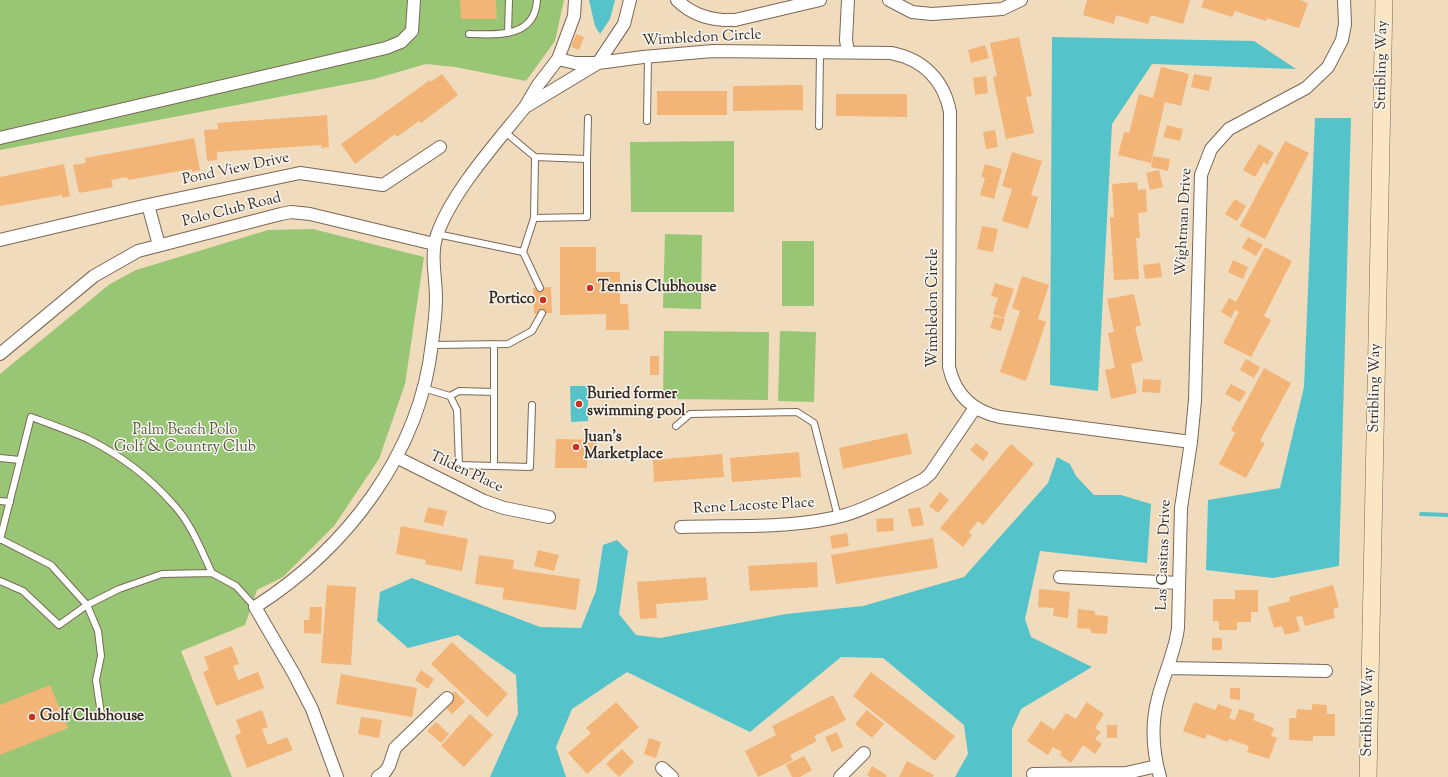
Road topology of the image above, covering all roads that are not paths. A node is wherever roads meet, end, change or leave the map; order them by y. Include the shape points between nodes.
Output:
1 (414, 0) edge
2 (509, 0) edge
3 (537, 0) edge
4 (575, 0) edge
5 (630, 0) edge
6 (677, 0) edge
7 (820, 0) edge
8 (848, 0) edge
9 (889, 0) edge
10 (1021, 0) edge
11 (1344, 0) edge
12 (1384, 0) edge
13 (508, 33) junction
14 (469, 34) dead end
15 (820, 52) junction
16 (848, 52) junction
17 (648, 56) junction
18 (558, 59) junction
19 (598, 63) junction
20 (525, 107) junction
21 (588, 118) dead end
22 (647, 121) dead end
23 (819, 126) dead end
24 (505, 132) junction
25 (0, 138) edge
26 (440, 147) dead end
27 (535, 157) junction
28 (587, 159) junction
29 (148, 205) junction
30 (534, 218) junction
31 (436, 239) junction
32 (0, 240) edge
33 (159, 245) junction
34 (522, 252) junction
35 (540, 288) dead end
36 (542, 313) dead end
37 (494, 344) junction
38 (432, 345) junction
39 (0, 354) edge
40 (422, 388) junction
41 (494, 392) junction
42 (450, 396) junction
43 (532, 405) dead end
44 (975, 408) junction
45 (676, 426) dead end
46 (1191, 442) junction
47 (396, 457) junction
48 (0, 458) edge
49 (20, 460) junction
50 (494, 466) junction
51 (0, 501) edge
52 (10, 502) junction
53 (838, 516) junction
54 (549, 517) dead end
55 (681, 526) dead end
56 (0, 539) edge
57 (212, 573) junction
58 (1060, 577) dead end
59 (0, 581) edge
60 (1179, 584) junction
61 (86, 605) junction
62 (255, 607) junction
63 (1168, 668) junction
64 (1326, 671) dead end
65 (447, 698) dead end
66 (101, 714) dead end
67 (864, 753) dead end
68 (662, 768) dead end
69 (1158, 772) edge
70 (1033, 774) dead end
71 (337, 777) edge
72 (378, 777) edge
73 (672, 777) edge
74 (840, 777) edge
75 (1368, 777) edge

1 - 25 street via 412,31 401,42 386,48
2 - 13 lane
3 - 13 lane via 536,9 527,25
4 - 18 street via 574,16
5 - 19 street via 624,24
6 - 7 street via 699,15 726,21
8 - 16 street
9 - 10 street via 912,12 932,14 1002,8
11 - 46 street, Wightman Drive via 1345,24 1342,40 1322,75 1302,90 1229,129 1213,145 1203,166 1200,185 1195,400
12 - 75 street, Stribling Way
13 - 14 lane
15 - 16 street, Wimbledon Circle
15 - 17 street, Wimbledon Circle via 712,51
15 - 23 lane
16 - 44 street, Wimbledon Circle via 891,53 909,58 931,72 946,95 950,112 949,367 960,394
17 - 19 street, Wimbledon Circle
17 - 22 lane
18 - 19 street, Wimbledon Circle via 576,63
18 - 20 street
19 - 20 street
20 - 24 street
21 - 28 lane
24 - 27 lane
24 - 31 street via 456,198
26 - 29 street, Pond View Drive via 383,185 300,173
27 - 28 lane
27 - 30 lane
28 - 30 lane via 587,217
29 - 32 street, Pond View Drive
29 - 33 street
30 - 34 lane
31 - 33 street, Polo Club Road via 291,212
31 - 34 lane
31 - 38 street via 436,300
33 - 39 street, Polo Club Road via 138,251 94,276
34 - 35 lane
36 - 37 lane via 532,331 508,344
37 - 38 lane
37 - 41 lane
38 - 40 street
40 - 42 lane
40 - 47 street
41 - 42 lane via 459,391
41 - 50 lane
42 - 50 lane via 457,410 459,465
43 - 50 lane via 530,467
44 - 46 street, Wimbledon Circle via 1000,417
44 - 53 street, Rene Lacoste Place via 936,467 923,480 862,509
45 - 53 lane via 690,414 798,412 814,423
46 - 60 street, Las Casitas Drive via 1181,508
47 - 54 street, Tilden Place via 484,501 504,508
47 - 62 street via 362,511 333,546 296,579
48 - 49 lane
49 - 52 lane
49 - 57 lane via 31,417 88,440 119,457 174,505 197,539
51 - 52 lane
52 - 56 lane
53 - 55 street, Rene Lacoste Place via 800,523
56 - 61 lane via 51,565
57 - 61 lane via 162,574 119,589
57 - 62 lane via 236,586
58 - 60 street
59 - 61 lane via 23,591 59,625
60 - 63 street, Las Casitas Drive via 1177,638
61 - 66 lane via 98,631 100,656 96,680
62 - 71 street via 312,709
63 - 64 street
63 - 69 street, Las Casitas Drive via 1154,720 1153,741
65 - 72 street via 395,748 389,766
67 - 74 street
68 - 73 street
69 - 70 street

